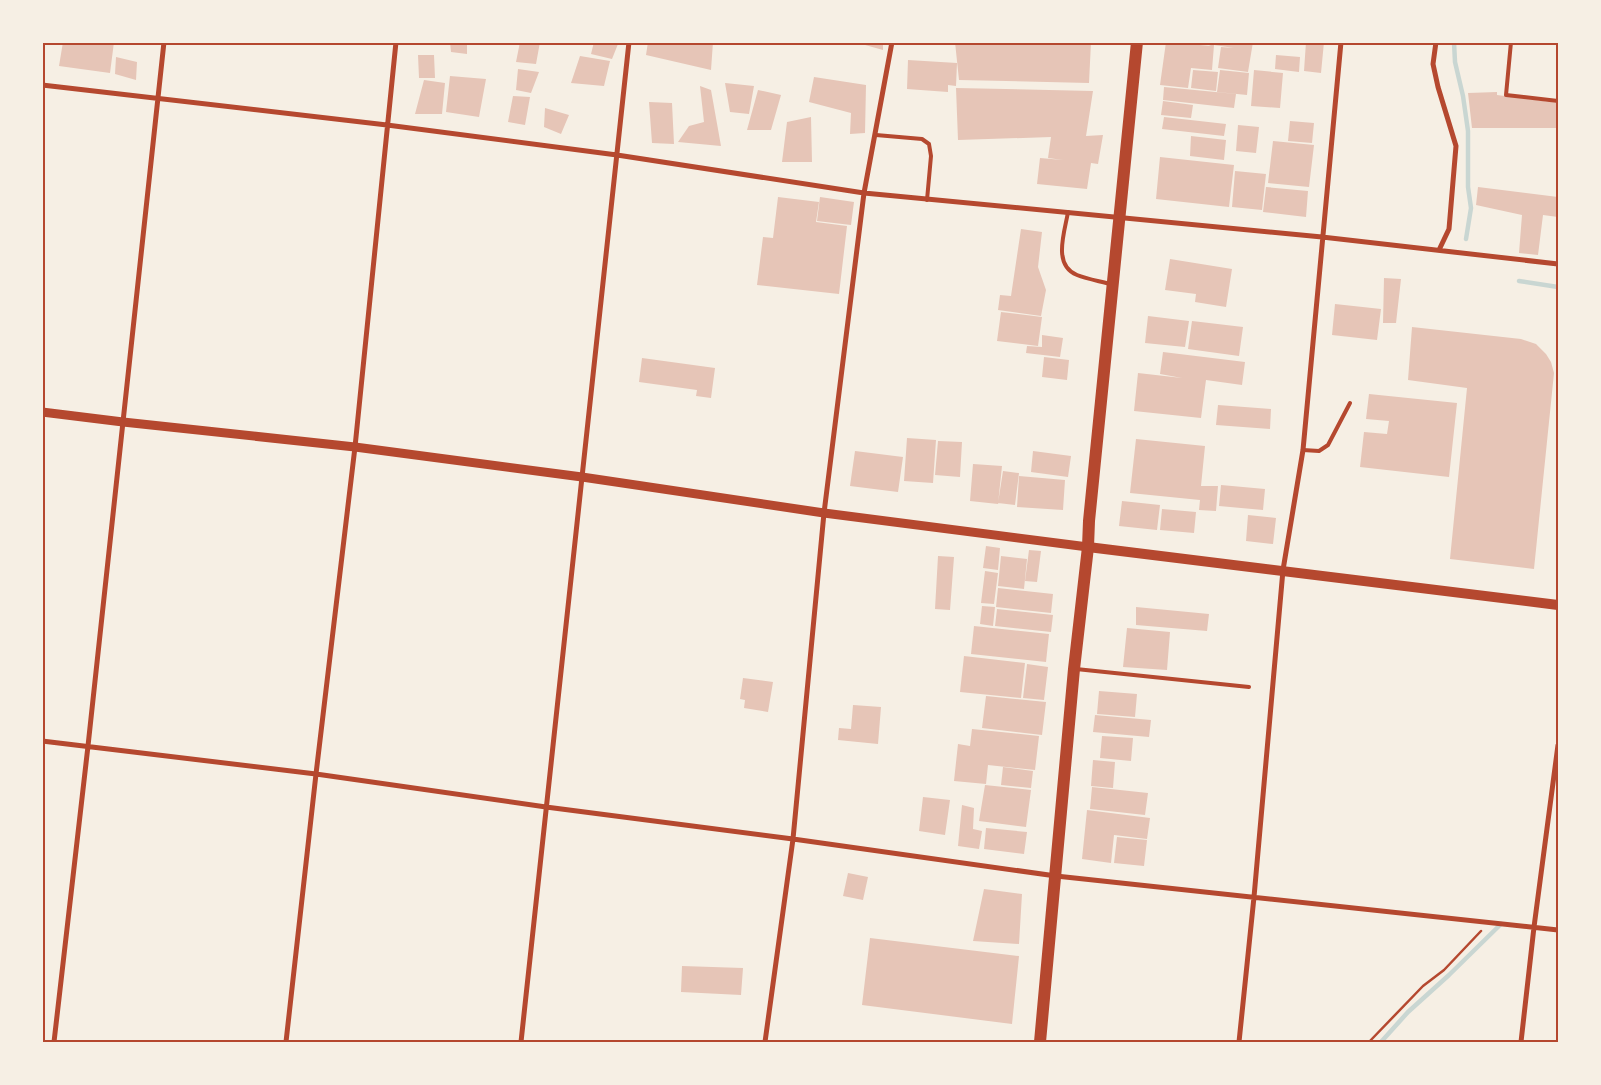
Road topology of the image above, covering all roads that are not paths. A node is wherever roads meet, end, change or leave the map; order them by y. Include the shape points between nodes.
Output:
1 (164, 42) edge
2 (396, 42) edge
3 (629, 42) edge
4 (892, 42) edge
5 (1137, 42) edge
6 (1341, 42) edge
7 (1436, 42) edge
8 (1511, 42) edge
9 (42, 85) edge
10 (158, 98) junction
11 (1558, 101) edge
12 (387, 125) junction
13 (876, 135) junction
14 (617, 155) junction
15 (864, 193) junction
16 (927, 200) junction
17 (1068, 212) junction
18 (1120, 217) junction
19 (1322, 237) junction
20 (1439, 250) junction
21 (1558, 264) edge
22 (1112, 285) junction
23 (1350, 404) dead end
24 (42, 412) edge
25 (123, 422) junction
26 (356, 447) junction
27 (1303, 450) junction
28 (582, 477) junction
29 (824, 513) junction
30 (1088, 547) junction
31 (1283, 570) junction
32 (1558, 605) edge
33 (1074, 669) junction
34 (1249, 687) dead end
35 (42, 742) edge
36 (1558, 745) edge
37 (88, 746) junction
38 (316, 774) junction
39 (546, 807) junction
40 (793, 839) junction
41 (1056, 876) junction
42 (1254, 897) junction
43 (1534, 927) junction
44 (1558, 930) edge
45 (54, 1042) edge
46 (286, 1042) edge
47 (521, 1042) edge
48 (766, 1042) edge
49 (1040, 1042) edge
50 (1239, 1042) edge
51 (1521, 1042) edge

1 - 10 street
2 - 12 street
3 - 14 street
4 - 13 street
5 - 18 main road
6 - 19 street
7 - 20 street via 1433,64 1456,146 1449,229
8 - 11 lane via 1506,95
9 - 10 street
10 - 12 street
10 - 25 street
12 - 14 street
12 - 26 street
13 - 15 street
13 - 16 lane via 922,139 929,144
14 - 15 street
14 - 28 street
15 - 16 street
15 - 29 street
16 - 17 street
17 - 18 street
17 - 22 lane via 1061,254 1066,266 1075,274
18 - 19 street
18 - 22 main road
19 - 20 street
19 - 27 street
20 - 21 street
22 - 30 main road
23 - 27 lane via 1328,445 1319,451
24 - 25 street
25 - 26 street
25 - 37 street
26 - 28 street
26 - 38 street
27 - 31 street
28 - 29 street
28 - 39 street
29 - 30 street
29 - 40 street
30 - 31 main road
30 - 33 main road
31 - 32 main road
31 - 42 street
33 - 34 lane
33 - 41 main road
35 - 37 street
36 - 43 street
37 - 38 street
37 - 45 street
38 - 39 street
38 - 46 street
39 - 40 street
39 - 47 street
40 - 41 street
40 - 48 street
41 - 42 street
41 - 49 main road
42 - 43 street
42 - 50 street
43 - 44 street
43 - 51 street

